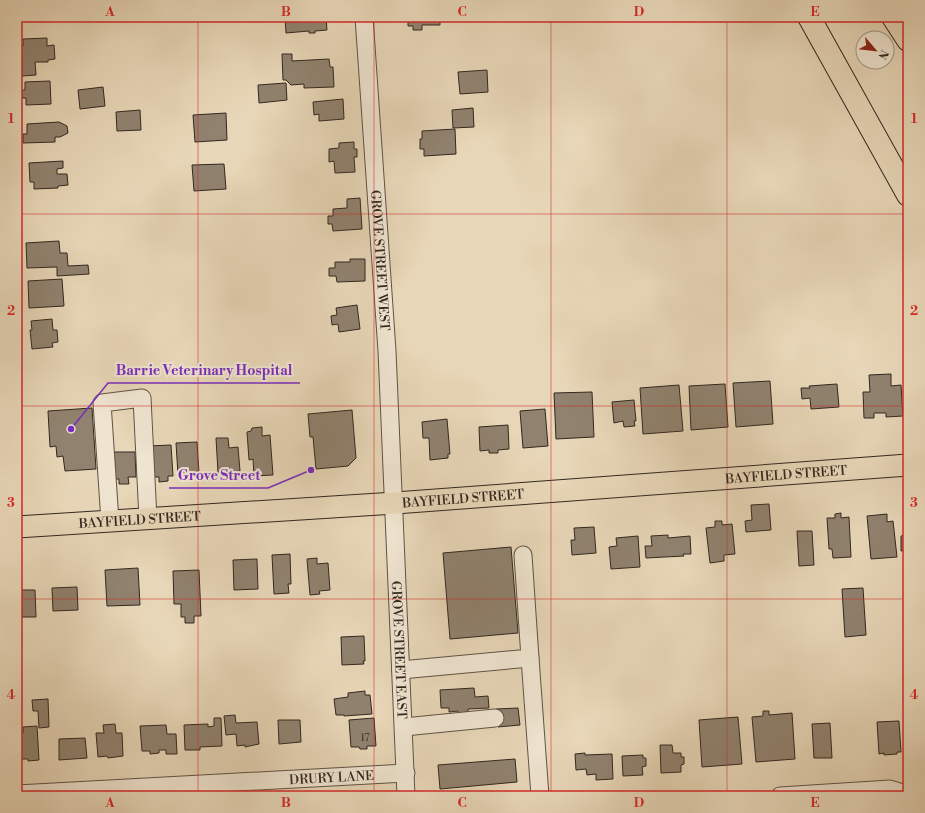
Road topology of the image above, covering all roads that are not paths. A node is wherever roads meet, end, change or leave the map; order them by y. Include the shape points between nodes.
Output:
1 (364, 17) edge
2 (809, 17) edge
3 (893, 17) edge
4 (908, 40) edge
5 (908, 195) edge
6 (908, 465) edge
7 (395, 503) junction
8 (148, 519) junction
9 (110, 521) junction
10 (17, 527) edge
11 (523, 555) dead end
12 (530, 658) junction
13 (402, 670) junction
14 (495, 718) dead end
15 (404, 727) junction
16 (406, 773) junction
17 (17, 794) edge
18 (406, 796) edge
19 (540, 796) edge
20 (780, 796) edge
21 (907, 796) edge

1 - 7 street, GROVE STREET WEST
2 - 5 highway
3 - 4 highway
6 - 7 main road, BAYFIELD STREET
7 - 8 main road, BAYFIELD STREET
7 - 13 street, GROVE STREET EAST
8 - 9 main road, BAYFIELD STREET
8 - 9 street via 142,398 102,403
9 - 10 main road, BAYFIELD STREET
11 - 12 street
12 - 13 street
12 - 19 street
13 - 15 street, GROVE STREET EAST
14 - 15 street
15 - 16 street, GROVE STREET EAST
16 - 17 street, DRURY LANE
16 - 18 street, GROVE STREET EAST
20 - 21 street via 890,789

